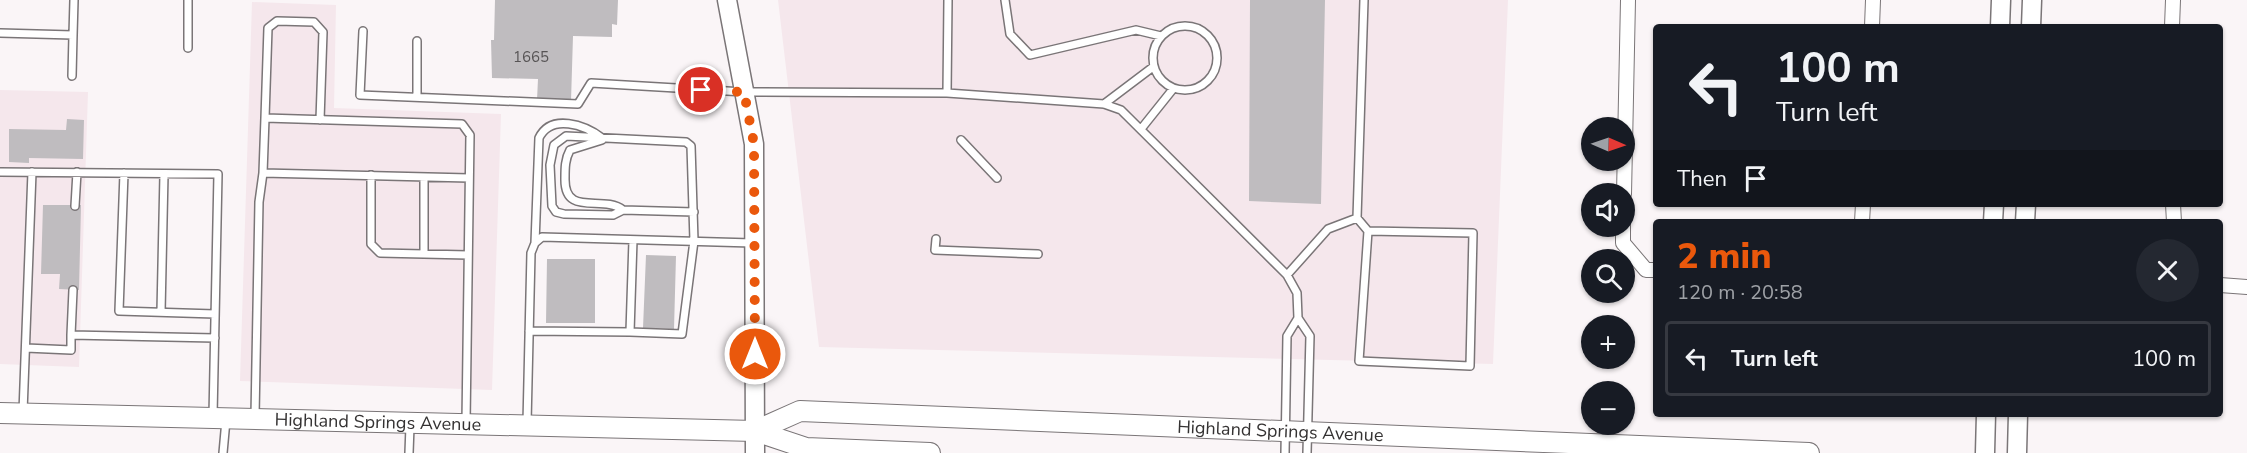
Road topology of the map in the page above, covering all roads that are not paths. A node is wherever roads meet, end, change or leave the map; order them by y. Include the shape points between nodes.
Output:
1 (74, 0) edge
2 (188, 0) edge
3 (727, 0) edge
4 (948, 0) edge
5 (1005, 0) edge
6 (1364, 0) edge
7 (1628, 0) edge
8 (1873, 0) edge
9 (2001, 0) edge
10 (2032, 0) edge
11 (2173, 0) edge
12 (1872, 24) edge
13 (2000, 24) edge
14 (2031, 24) edge
15 (2172, 24) edge
16 (363, 31) dead end
17 (0, 33) edge
18 (73, 35) junction
19 (1161, 36) junction
20 (417, 40) dead end
21 (188, 48) dead end
22 (1153, 67) junction
23 (72, 76) dead end
24 (1173, 89) junction
25 (744, 92) junction
26 (947, 93) junction
27 (417, 97) junction
28 (1104, 104) junction
29 (265, 118) junction
30 (320, 120) junction
31 (1141, 129) junction
32 (604, 140) junction
33 (961, 140) dead end
34 (0, 172) edge
35 (32, 172) junction
36 (77, 172) junction
37 (124, 173) junction
38 (263, 173) junction
39 (164, 174) junction
40 (371, 176) junction
41 (424, 177) junction
42 (469, 178) junction
43 (997, 178) dead end
44 (1624, 183) edge
45 (75, 206) dead end
46 (623, 210) junction
47 (694, 212) junction
48 (1357, 218) junction
49 (1368, 231) junction
50 (1623, 237) edge
51 (936, 239) dead end
52 (633, 240) junction
53 (694, 242) junction
54 (535, 243) junction
55 (755, 243) junction
56 (424, 254) junction
57 (1038, 254) dead end
58 (468, 255) junction
59 (1653, 270) edge
60 (1287, 275) junction
61 (2223, 285) edge
62 (2247, 287) edge
63 (73, 290) dead end
64 (160, 312) junction
65 (215, 314) junction
66 (1298, 318) junction
67 (529, 331) junction
68 (630, 332) junction
69 (71, 335) junction
70 (215, 338) junction
71 (26, 348) junction
72 (0, 413) edge
73 (23, 414) junction
74 (1986, 417) edge
75 (2018, 417) edge
76 (220, 418) junction
77 (254, 419) junction
78 (410, 423) junction
79 (466, 424) junction
80 (527, 426) junction
81 (1286, 430) junction
82 (755, 431) junction
83 (1307, 431) junction
84 (223, 453) edge
85 (409, 453) edge
86 (755, 453) edge
87 (930, 453) edge
88 (1285, 453) edge
89 (1307, 453) edge
90 (1809, 453) edge
91 (1985, 453) edge
92 (2017, 453) edge

1 - 18 lane
2 - 21 lane
3 - 25 street
4 - 26 lane
5 - 19 lane via 1010,34 1030,55 1136,30
6 - 48 lane
7 - 44 street
8 - 12 street
9 - 13 street
10 - 14 street
11 - 15 street
16 - 27 lane via 360,95
17 - 18 lane
18 - 23 lane
19 - 22 lane via 1152,56
19 - 24 lane via 1179,26 1200,29 1209,36 1217,56 1216,67 1204,85 1184,91
20 - 27 lane
22 - 24 lane via 1157,76
22 - 28 lane
24 - 31 lane
25 - 26 lane
25 - 27 lane via 591,83 578,104
25 - 55 street via 754,144
26 - 28 lane
28 - 31 lane via 1122,111
29 - 30 lane
29 - 30 lane via 268,28 277,21 314,22 323,32
29 - 38 lane
30 - 42 lane via 462,124 470,135
31 - 60 lane
32 - 46 lane via 570,150 565,167 566,192 578,202 618,206
32 - 46 lane via 566,136 554,145 550,165 552,206 564,214 613,215
32 - 47 lane via 687,142 691,146
32 - 54 lane via 577,124 549,125 543,129 539,138
33 - 43 lane
34 - 35 lane
35 - 36 lane
35 - 71 lane
36 - 37 lane
36 - 45 lane
37 - 39 lane
37 - 64 lane via 119,311
38 - 40 lane
38 - 77 lane
39 - 64 lane
39 - 65 lane via 218,174
40 - 41 lane
40 - 56 lane via 371,244 380,254
41 - 42 lane
41 - 56 lane
42 - 58 lane
46 - 47 lane
47 - 53 lane
48 - 49 lane
48 - 60 lane via 1328,229
49 - 49 lane via 1359,361 1470,366 1473,233
50 - 59 street via 1623,243 1646,270
51 - 57 lane via 936,250
52 - 53 lane
52 - 54 lane via 542,237
52 - 68 lane
53 - 55 lane
53 - 68 lane via 682,334
54 - 67 lane via 531,253
55 - 82 street
56 - 58 lane
58 - 79 lane
60 - 66 lane via 1296,293
61 - 62 street
63 - 69 lane
64 - 65 lane
65 - 70 lane
66 - 81 lane via 1287,336
66 - 83 lane via 1310,336
67 - 68 lane
67 - 80 lane
69 - 70 lane
69 - 71 lane via 71,350
70 - 76 lane
71 - 73 lane
72 - 73 main road, Highland Springs Avenue
73 - 76 main road, Highland Springs Avenue
74 - 91 street
75 - 92 street
76 - 77 main road, Highland Springs Avenue
76 - 84 lane
77 - 78 main road, Highland Springs Avenue
78 - 79 main road, Highland Springs Avenue
78 - 85 lane
79 - 80 main road, Highland Springs Avenue
80 - 82 main road, Highland Springs Avenue
81 - 82 main road, Highland Springs Avenue via 800,411
81 - 83 main road, Highland Springs Avenue
81 - 88 lane
82 - 86 street
82 - 87 main road, Highland Springs Avenue via 806,448
83 - 89 lane
83 - 90 main road, Highland Springs Avenue

